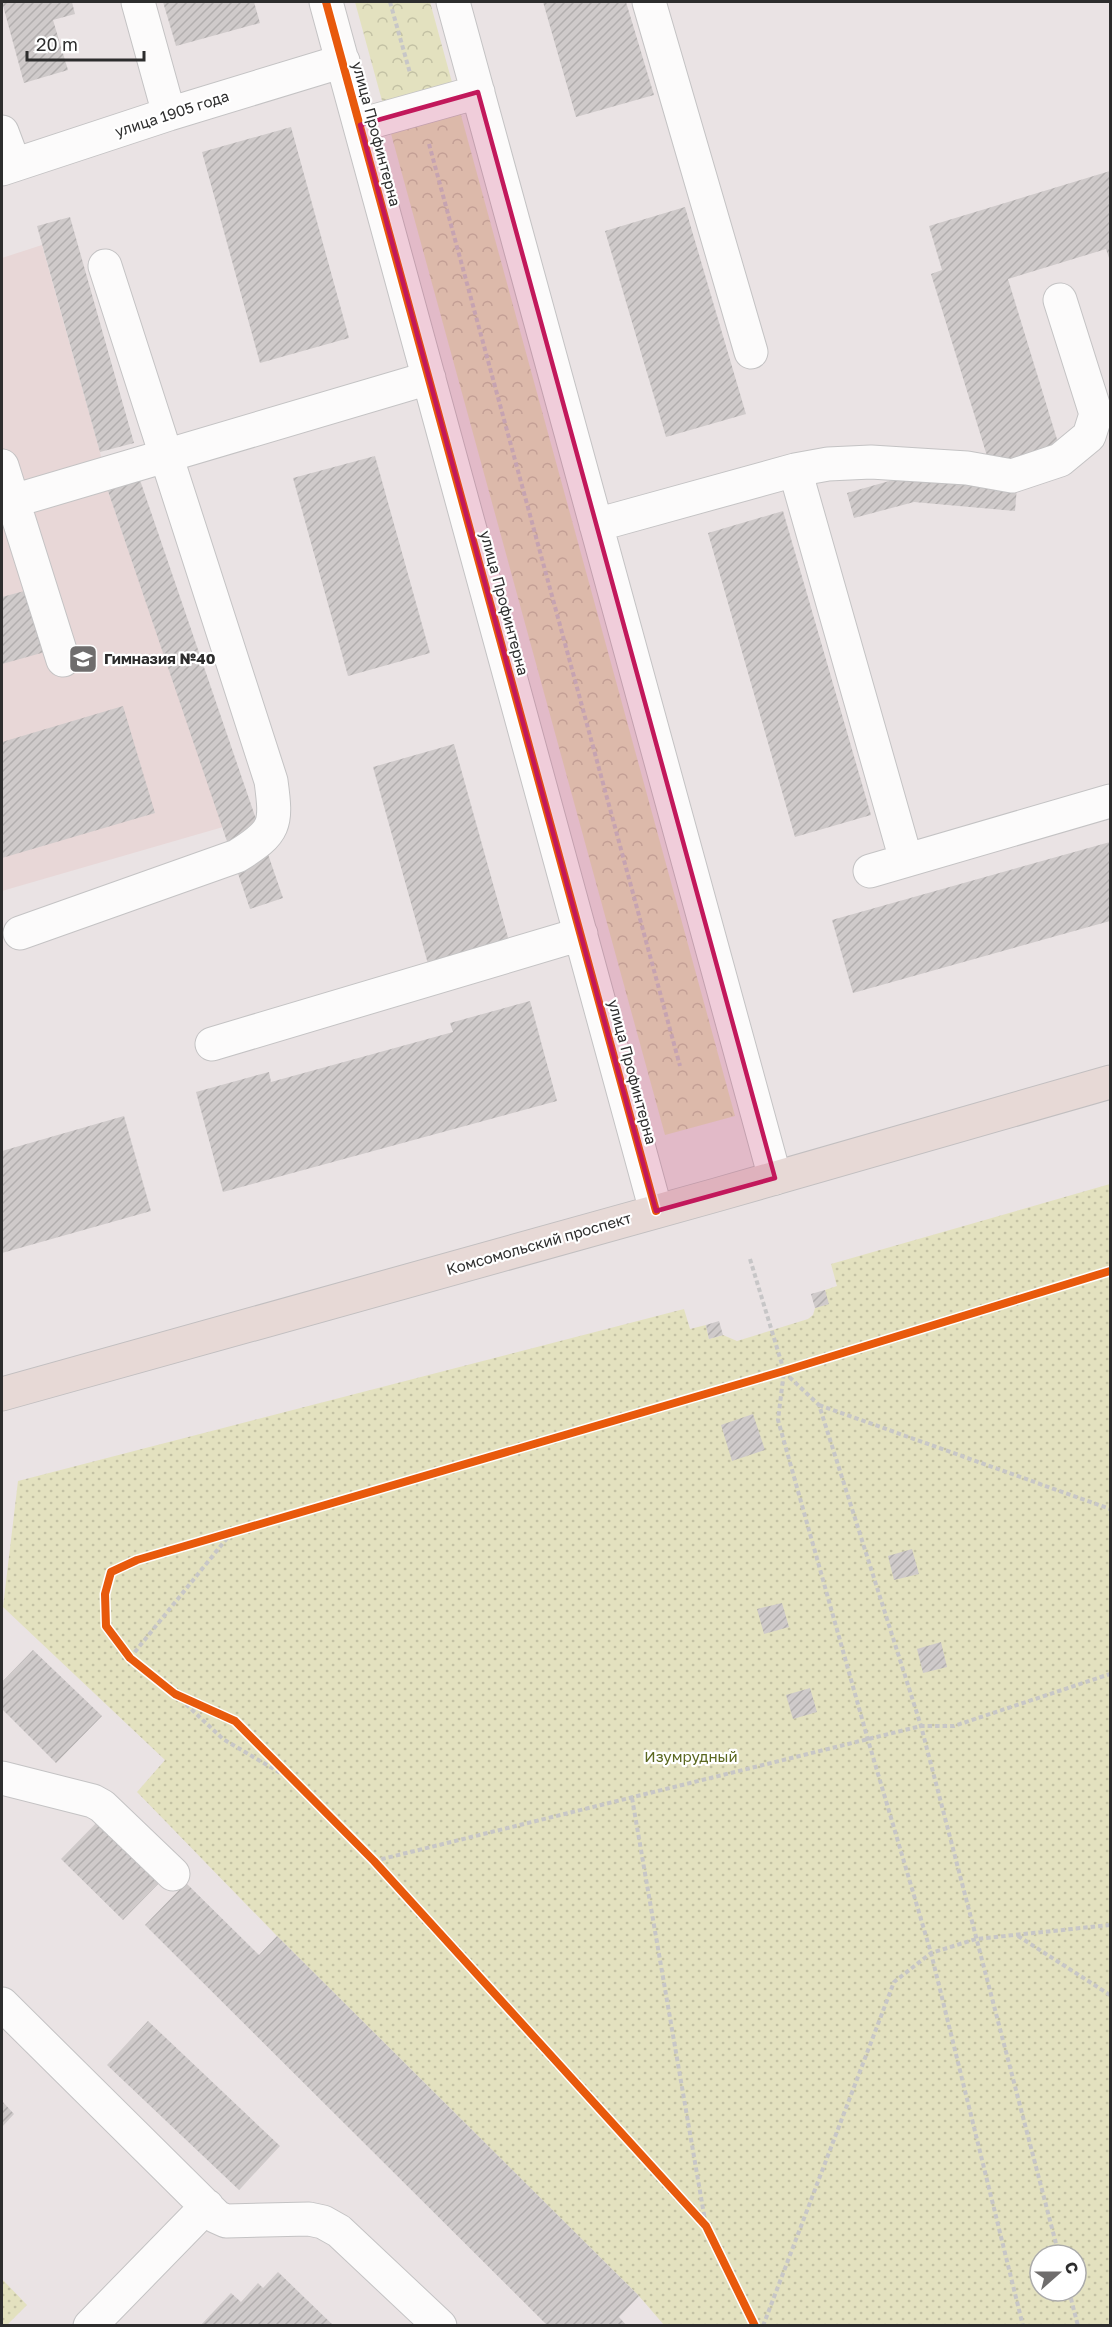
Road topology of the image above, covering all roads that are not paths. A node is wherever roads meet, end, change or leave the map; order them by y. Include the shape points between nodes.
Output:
1 (138, 2) edge
2 (326, 2) edge
3 (453, 2) edge
4 (649, 2) edge
5 (342, 61) junction
6 (477, 92) junction
7 (169, 114) junction
8 (360, 124) junction
9 (2, 132) edge
10 (8, 167) edge
11 (105, 266) dead end
12 (1060, 300) dead end
13 (751, 352) dead end
14 (429, 378) junction
15 (166, 456) junction
16 (2, 465) edge
17 (795, 470) junction
18 (13, 501) junction
19 (596, 525) junction
20 (63, 660) dead end
21 (1110, 801) edge
22 (906, 860) junction
23 (870, 871) dead end
24 (20, 933) dead end
25 (581, 934) junction
26 (212, 1044) dead end
27 (1110, 1082) edge
28 (775, 1178) junction
29 (656, 1211) junction
30 (2, 1394) edge
31 (2, 1778) edge
32 (173, 1874) dead end
33 (2, 2004) edge
34 (207, 2206) junction
35 (90, 2325) edge
36 (440, 2325) edge

1 - 7 street
2 - 5 street, улица Профинтерна
3 - 6 street
4 - 13 street
5 - 7 street, улица 1905 года
5 - 8 street, улица Профинтерна
6 - 8 street
6 - 19 street
7 - 10 street, улица 1905 года
8 - 14 street, улица Профинтерна
9 - 10 street
11 - 15 street
12 - 17 street via 1096,414 1089,436 1060,460 1012,476 967,468 871,462
14 - 15 street
14 - 25 street, улица Профинтерна
15 - 18 street
15 - 24 street via 271,781 274,810 270,830 237,856
16 - 18 street
17 - 19 street
17 - 22 street
18 - 20 street
19 - 28 street
21 - 22 street
22 - 23 street
25 - 26 street
25 - 29 street, улица Профинтерна
27 - 28 main road, Комсомольский проспект
28 - 29 main road, Комсомольский проспект
29 - 30 main road, Комсомольский проспект
31 - 32 street via 102,1806
33 - 34 street
34 - 35 street
34 - 36 street via 226,2221 323,2222 339,2231

